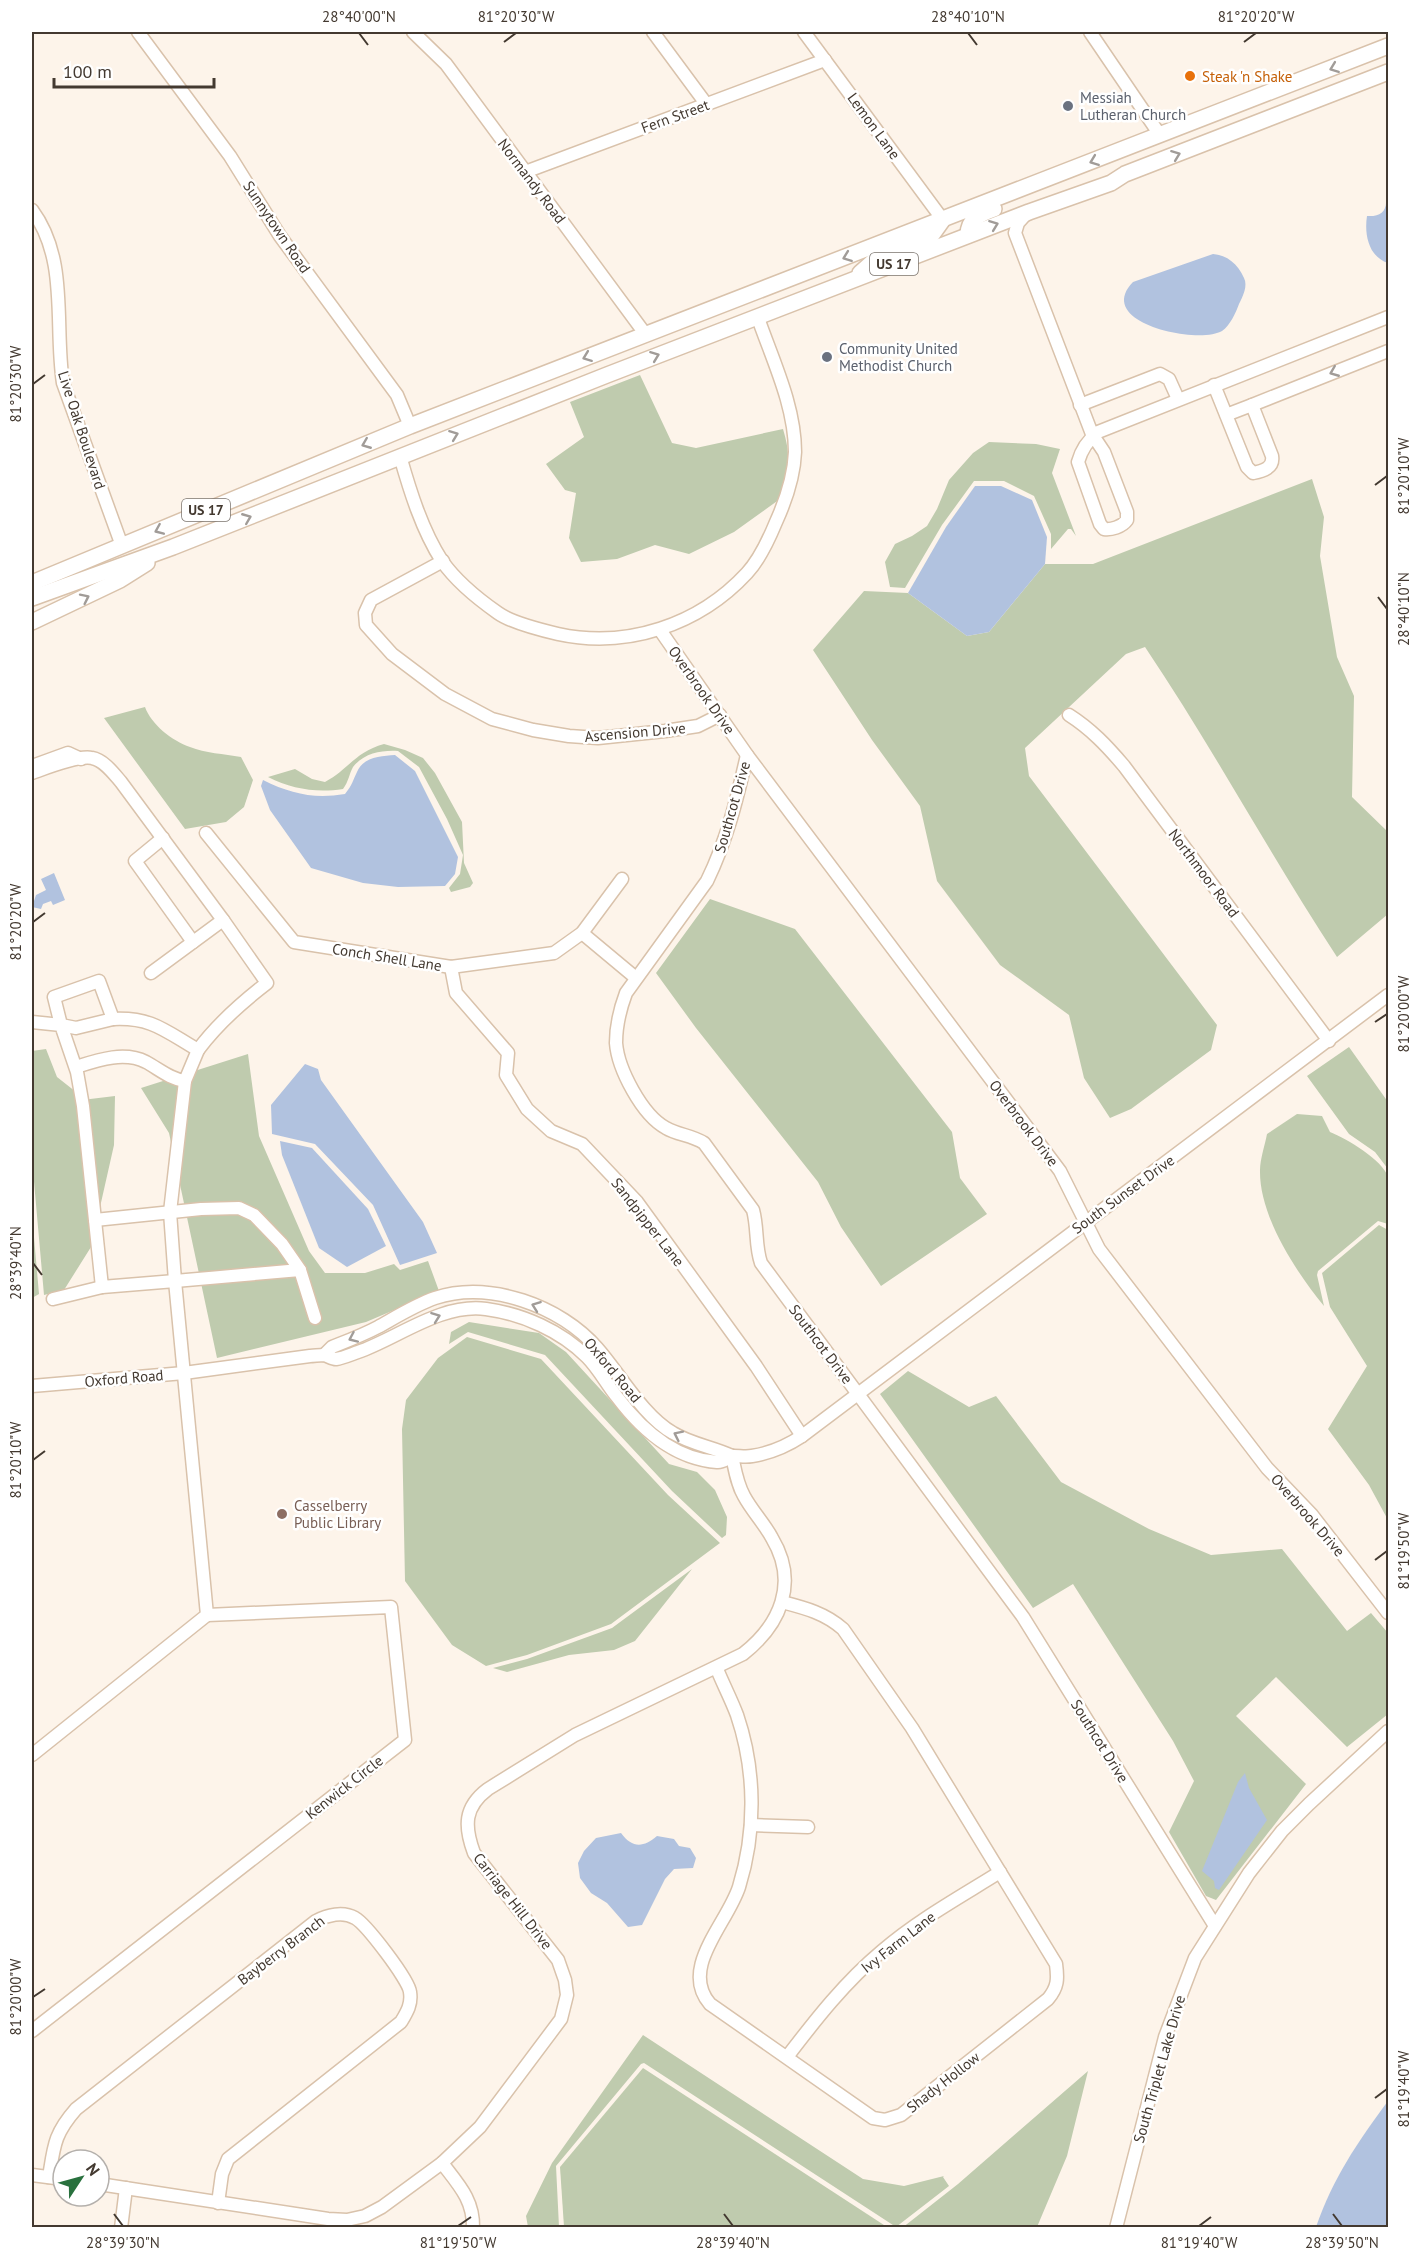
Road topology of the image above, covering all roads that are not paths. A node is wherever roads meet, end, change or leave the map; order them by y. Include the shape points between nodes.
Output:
1 (138, 32) edge
2 (413, 32) edge
3 (653, 32) edge
4 (804, 32) edge
5 (1090, 32) edge
6 (1389, 46) edge
7 (825, 60) junction
8 (1389, 72) edge
9 (707, 105) junction
10 (1160, 135) junction
11 (525, 172) junction
12 (1125, 174) junction
13 (1056, 175) junction
14 (32, 210) edge
15 (1029, 212) junction
16 (943, 220) junction
17 (968, 235) junction
18 (786, 280) junction
19 (848, 282) junction
20 (1389, 317) edge
21 (758, 318) junction
22 (646, 334) junction
23 (1389, 351) edge
24 (607, 375) junction
25 (1214, 385) junction
26 (1178, 399) junction
27 (1080, 405) junction
28 (1252, 405) junction
29 (1226, 416) junction
30 (411, 426) junction
31 (1093, 436) junction
32 (400, 456) junction
33 (374, 467) junction
34 (122, 546) junction
35 (173, 547) junction
36 (443, 561) junction
37 (64, 570) junction
38 (32, 573) edge
39 (32, 583) edge
40 (32, 598) edge
41 (32, 622) edge
42 (660, 630) junction
43 (720, 715) junction
44 (1069, 715) dead end
45 (747, 754) junction
46 (56, 763) junction
47 (32, 768) edge
48 (32, 774) edge
49 (206, 833) dead end
50 (163, 838) junction
51 (622, 879) dead end
52 (223, 920) junction
53 (582, 933) junction
54 (193, 942) junction
55 (452, 968) junction
56 (151, 973) dead end
57 (636, 978) junction
58 (1389, 995) edge
59 (113, 1019) junction
60 (32, 1022) edge
61 (61, 1024) junction
62 (1329, 1041) junction
63 (198, 1050) junction
64 (76, 1067) junction
65 (185, 1081) junction
66 (170, 1212) junction
67 (95, 1220) junction
68 (1085, 1222) junction
69 (300, 1270) junction
70 (175, 1281) junction
71 (102, 1287) junction
72 (53, 1299) dead end
73 (315, 1318) dead end
74 (324, 1355) junction
75 (184, 1373) junction
76 (32, 1386) edge
77 (858, 1392) junction
78 (802, 1436) junction
79 (732, 1456) junction
80 (782, 1602) junction
81 (1389, 1613) edge
82 (207, 1615) junction
83 (717, 1669) junction
84 (1389, 1731) edge
85 (32, 1755) edge
86 (751, 1825) junction
87 (808, 1827) dead end
88 (1000, 1872) junction
89 (1215, 1926) junction
90 (32, 2031) edge
91 (787, 2057) junction
92 (442, 2163) junction
93 (32, 2175) edge
94 (49, 2177) joint
95 (111, 2186) edge
96 (126, 2188) junction
97 (218, 2203) junction
98 (121, 2228) edge
99 (473, 2228) edge
100 (1116, 2228) edge

1 - 30 street, Sunnytown Road via 397,395
2 - 11 street, Normandy Road via 446,64
3 - 9 street
4 - 7 street, Lemon Lane
5 - 10 street
6 -> 10 main road, US 17
7 - 9 street, Fern Street
7 - 16 street, Lemon Lane
12 -> 8 main road, US 17
9 - 11 street, Fern Street
10 - 12 main road via 1147,156
10 -> 13 main road, US 17
11 - 22 street, Normandy Road
12 - 15 main road, US 17 via 1111,183
13 - 16 main road, US 17
13 - 17 main road via 1034,195 978,216 970,223
14 - 34 street, Live Oak Boulevard via 52,250 63,383
17 -> 15 main road, US 17
15 - 27 street via 1015,232
16 -> 18 main road, US 17
16 - 19 main road via 932,235 877,258
17 - 19 main road, US 17
18 - 21 main road
18 - 22 main road, US 17
19 - 21 main road, US 17
20 - 25 street
24 -> 21 main road, US 17
21 - 42 street via 794,432 794,463 786,499 765,547 748,572 693,615
22 - 24 main road via 638,347
22 -> 30 main road, US 17
23 -> 28 street
32 -> 24 main road, US 17
25 - 26 street
25 - 29 street
26 - 27 street via 1168,379 1160,374
26 - 31 street
27 - 31 street
28 - 29 street
28 - 29 street via 1273,458 1267,468 1248,470
30 - 33 main road via 400,445
30 -> 34 main road, US 17
31 - 31 street via 1104,452 1127,512 1125,523 1111,529 1101,526 1078,465
32 - 33 main road, US 17
32 - 36 street via 422,523
35 -> 33 main road, US 17
34 - 37 main road, US 17
35 - 40 main road, US 17
41 -> 35 main road via 120,580
36 - 42 street via 467,588 500,615 543,631 579,639
36 - 43 street, Ascension Drive via 371,600 364,613 366,625 392,654 445,694 492,718 569,736 598,738 665,731 698,726
37 - 38 main road
37 - 39 main road, US 17
42 - 43 street, Overbrook Drive
43 - 45 street, Overbrook Drive
44 - 62 street, Northmoor Road via 1107,745 1124,766
45 - 57 street, Southcot Drive via 737,800 707,881
45 - 68 street, Overbrook Drive via 1060,1171
46 - 47 street via 36,763
46 - 48 street via 54,774 42,778
46 - 50 street via 68,753 81,759 93,758 106,766
49 - 55 street, Conch Shell Lane via 294,942
50 - 52 street
50 - 54 street via 135,861
51 - 53 street, Conch Shell Lane
52 - 54 street
52 - 63 street via 267,983 228,1014
53 - 55 street, Conch Shell Lane via 554,953
53 - 57 street
54 - 56 street
55 - 78 street, Sandpipper Lane via 456,993 508,1053 506,1075 527,1109 551,1131 582,1144 637,1202
57 - 77 street, Southcot Drive via 619,1011 616,1042 621,1067 655,1120 666,1129 704,1143 753,1210 761,1263
58 - 62 street, South Sunset Drive
59 - 61 street via 76,1028
59 - 61 street via 99,981 54,997
59 - 63 street via 151,1022
60 - 61 street
61 - 64 street
62 - 68 street, South Sunset Drive
63 - 65 street
64 - 65 street via 134,1057
64 - 67 street
65 - 66 street
66 - 67 street
66 - 69 street via 239,1208 254,1215
66 - 70 street
67 - 71 street
68 - 77 street, South Sunset Drive
68 - 81 street, Overbrook Drive via 1098,1249 1267,1468 1312,1515
69 - 70 street
69 - 73 street
70 - 71 street
70 - 75 street
71 - 72 street
74 - 75 street, Oxford Road
74 -> 79 street, Oxford Road via 335,1359 346,1356 448,1313 484,1309 513,1315 540,1324 588,1357 650,1434 693,1456 720,1463
79 -> 74 street, Oxford Road via 673,1434 656,1421 593,1343 556,1315 513,1298 485,1293 436,1298 332,1347
75 - 76 street, Oxford Road
75 - 82 street
77 - 78 street, Oxford Road
77 - 89 street, Southcot Drive via 1023,1617
78 - 79 street, Oxford Road via 770,1452
79 - 80 street, Carriage Hill Drive via 744,1496 781,1557
80 - 83 street, Carriage Hill Drive via 773,1624 759,1641
80 - 88 street, Shady Hollow via 815,1611 843,1629 912,1728
82 - 85 street
82 - 90 street, Kenwick Circle via 391,1607 405,1740
83 - 86 street, Shady Hollow via 737,1716 747,1755
83 - 92 street, Carriage Hill Drive via 575,1734 477,1797 467,1822 474,1853 558,1960 567,1995 561,2019 549,2036 480,2127
84 - 89 street, South Triplet Lake Drive via 1282,1831
86 - 87 street
86 - 91 street, Shady Hollow via 747,1861 737,1891 704,1955 699,1982 710,2004
88 - 91 street, Ivy Farm Lane via 883,1950 836,1996
88 - 91 street, Shady Hollow via 1056,1964 1058,1979 1048,1999 901,2115 885,2120 873,2118
89 - 100 street, South Triplet Lake Drive via 1195,1958 1165,2037
92 - 97 street, Carriage Hill Drive via 382,2207 348,2220
92 - 99 street via 468,2196
93 - 94 street
94 - 97 street, Bayberry Branch via 55,2140 76,2109 326,1915 355,1917 406,1979 410,1991 408,2011 401,2022 228,2159
95 - 96 street, Carriage Hill Drive
96 - 97 street, Carriage Hill Drive
96 - 98 street

